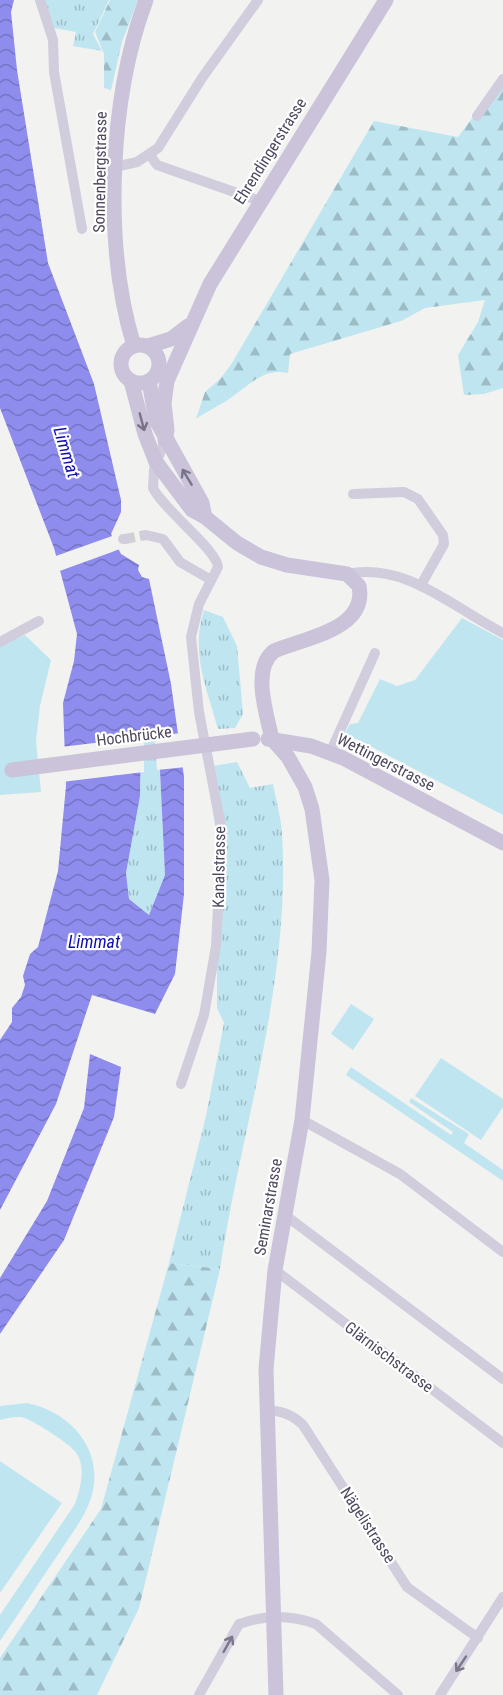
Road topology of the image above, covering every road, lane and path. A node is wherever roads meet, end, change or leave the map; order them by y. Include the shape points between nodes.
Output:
1 (40, 0) edge
2 (146, 0) edge
3 (258, 0) edge
4 (387, 0) edge
5 (503, 79) edge
6 (477, 116) dead end
7 (150, 155) junction
8 (115, 167) junction
9 (260, 201) junction
10 (82, 229) dead end
11 (190, 324) junction
12 (141, 346) junction
13 (174, 361) junction
14 (159, 367) junction
15 (131, 381) junction
16 (149, 381) junction
17 (165, 440) junction
18 (156, 462) junction
19 (353, 494) dead end
20 (205, 516) junction
21 (146, 535) tunnel mouth
22 (347, 574) junction
23 (211, 580) junction
24 (421, 585) junction
25 (39, 621) dead end
26 (503, 633) edge
27 (0, 642) edge
28 (375, 653) dead end
29 (272, 739) junction
30 (330, 753) junction
31 (0, 772) edge
32 (503, 843) edge
33 (181, 1084) dead end
34 (302, 1120) junction
35 (285, 1215) junction
36 (503, 1252) edge
37 (275, 1270) junction
38 (503, 1379) edge
39 (266, 1410) junction
40 (503, 1443) edge
41 (503, 1597) edge
42 (273, 1617) junction
43 (478, 1638) junction
44 (199, 1695) edge
45 (276, 1695) edge
46 (398, 1695) edge
47 (440, 1695) edge

1 - 10 street via 53,40 56,82
2 - 8 main road, Sonnenbergstrasse via 131,46 119,107
3 - 7 street
4 - 9 main road, Ehrendingerstrasse
5 - 6 street
7 - 8 street
7 - 9 street via 157,165
8 - 12 main road, Sonnenbergstrasse via 118,265 124,309
9 - 11 main road, Ehrendingerstrasse
11 - 12 main road, Ehrendingerstrasse via 171,339
11 - 13 main road, Ehrendingerstrasse
12 - 14 main road via 158,357
12 - 15 main road via 124,353 121,363 123,374
13 - 14 main road
13 - 17 main road, Ehrendingerstrasse via 164,392
14 - 16 main road
15 - 16 main road
15 -> 18 main road
16 - 17 main road via 152,406
17 - 18 street, Kanalstrasse
20 -> 17 main road via 202,503
18 - 20 main road via 192,510
18 - 23 street, Kanalstrasse via 152,480 157,495 216,558 218,567
19 - 24 street via 404,492 418,499 443,535 444,544
20 - 22 main road via 261,557
21 - 23 street via 163,539 180,562
22 - 24 street via 383,573
22 - 29 main road via 359,586 361,598 356,614 274,651 263,667
23 - 33 street, Kanalstrasse via 199,604 191,637 199,712 222,832 222,858 216,946 204,1015
24 - 26 street
25 - 27 street
28 - 30 street
29 - 30 main road, Wettingerstrasse
29 - 31 main road, Hochbrücke, bridge
29 - 34 main road, Seminarstrasse via 305,787 312,808 322,880 320,942
30 - 32 main road, Wettingerstrasse
34 - 35 main road, Seminarstrasse
34 - 36 street via 400,1174
35 - 37 main road, Seminarstrasse
35 - 38 street
37 - 39 main road, Seminarstrasse
37 - 40 street, Glärnischstrasse
39 - 42 main road, Seminarstrasse
39 - 43 street, Nägelistrasse via 281,1412 303,1425 407,1587
41 - 43 street
44 -> 42 street via 239,1624
42 - 45 main road, Seminarstrasse
42 - 46 street via 300,1618 316,1624
43 -> 47 street

